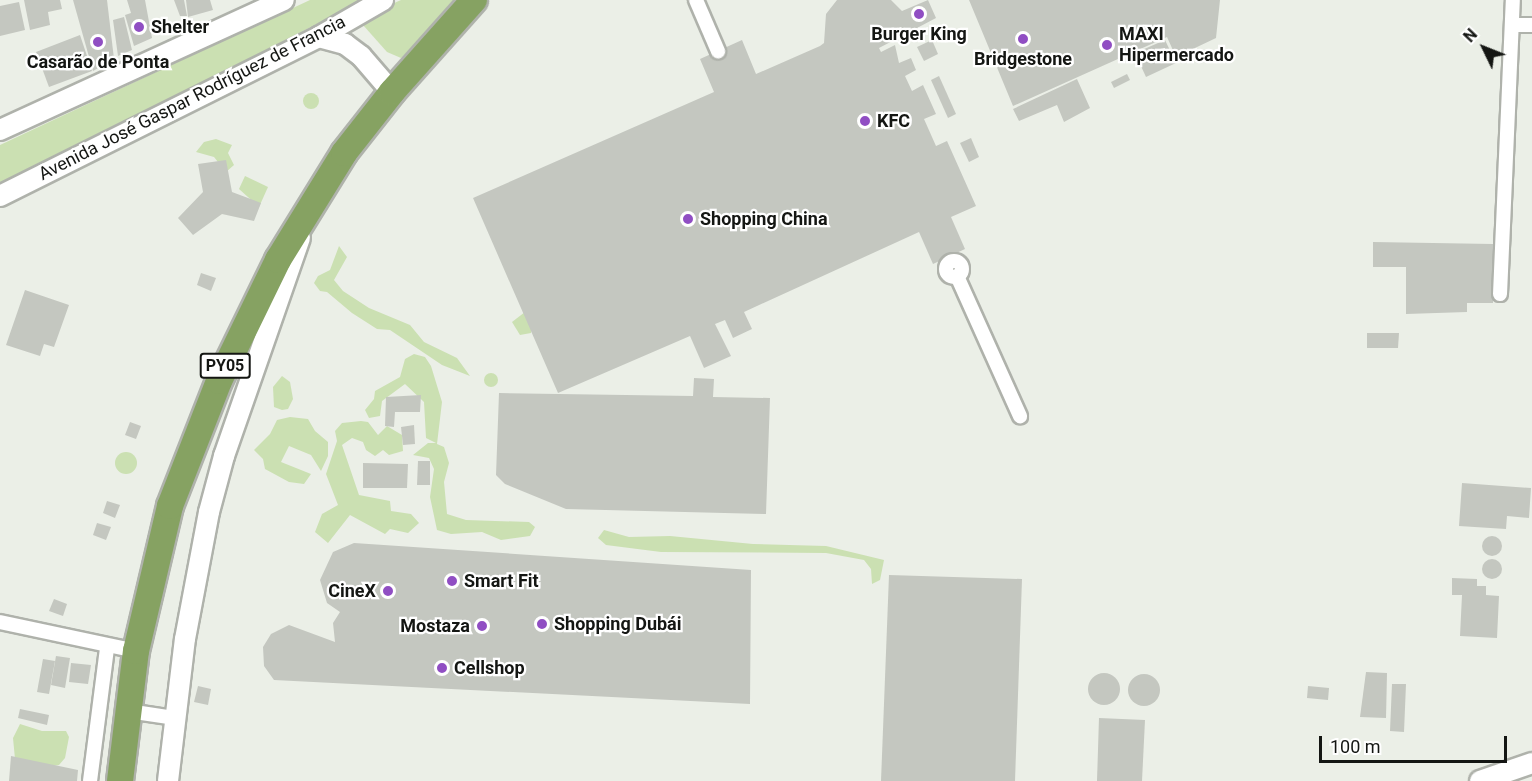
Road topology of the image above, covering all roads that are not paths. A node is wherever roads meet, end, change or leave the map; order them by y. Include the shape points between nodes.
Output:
1 (284, 0) edge
2 (383, 0) edge
3 (696, 0) edge
4 (1513, 0) edge
5 (475, 4) edge
6 (1512, 25) junction
7 (1532, 25) edge
8 (319, 37) junction
9 (718, 51) dead end
10 (392, 92) junction
11 (0, 130) edge
12 (0, 196) edge
13 (313, 201) junction
14 (950, 260) dead end
15 (1500, 294) dead end
16 (1020, 416) dead end
17 (0, 622) edge
18 (107, 648) junction
19 (136, 651) junction
20 (128, 711) junction
21 (176, 718) junction
22 (1532, 763) edge
23 (90, 781) edge
24 (120, 781) edge
25 (168, 781) edge
26 (1480, 781) edge

1 - 11 main road
2 - 8 main road, Avenida José Gaspar Rodríguez de Francia
3 - 9 street
4 - 6 street
5 - 10 highway, PY05
6 - 7 street
6 - 15 street
8 - 10 main road via 345,44 361,56
8 - 12 main road, Avenida José Gaspar Rodríguez de Francia
10 - 13 highway, PY05
13 - 19 highway, PY05 via 247,319 193,442 170,506
13 - 21 main road via 224,456 188,627
14 - 16 street via 948,274 957,276
17 - 18 street
18 - 19 street
18 - 23 street
19 - 20 highway, PY05
20 - 21 street
20 - 24 highway, PY05
21 - 25 main road
22 - 26 main road

